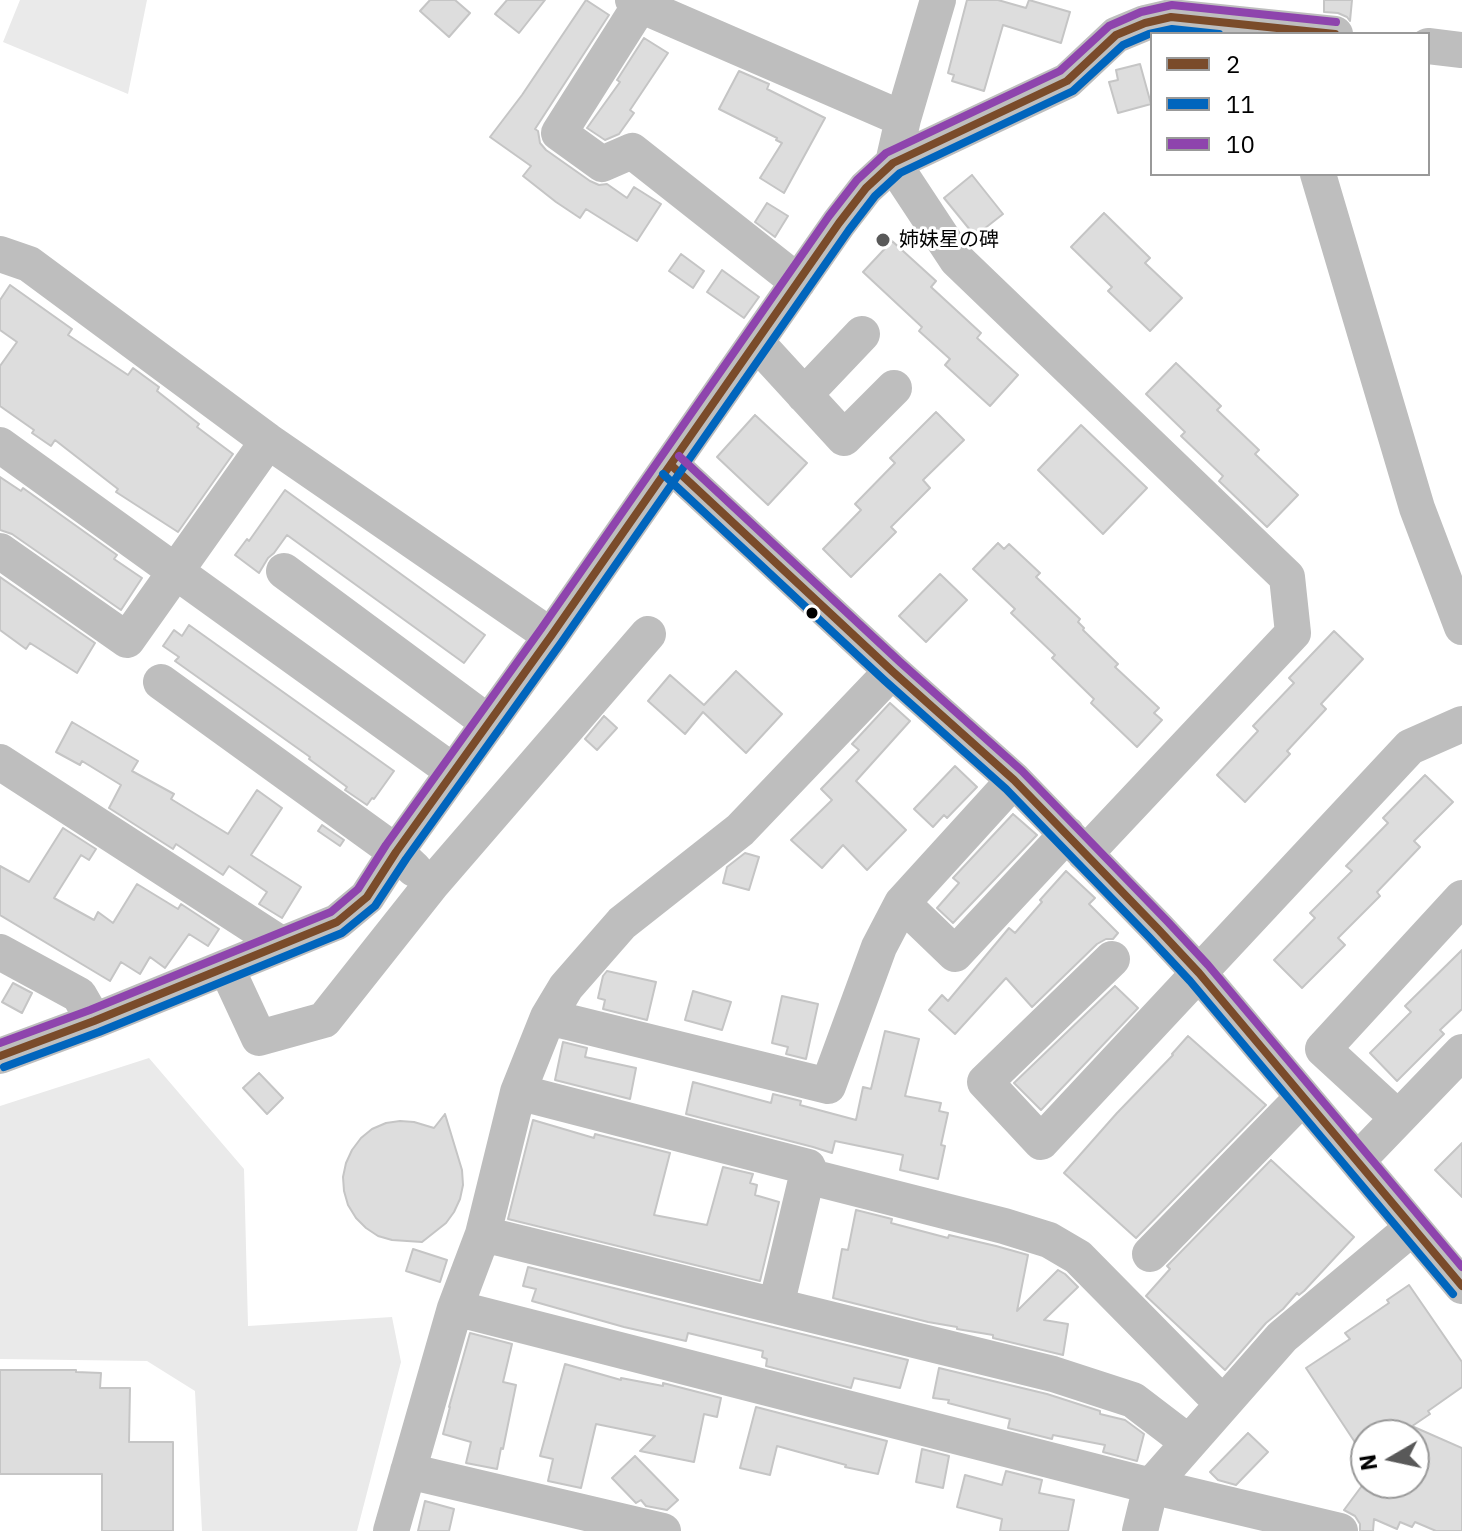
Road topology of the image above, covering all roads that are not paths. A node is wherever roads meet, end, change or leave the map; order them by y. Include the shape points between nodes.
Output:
1 (938, 0) edge
2 (636, 3) edge
3 (1118, 17) edge
4 (1276, 30) edge
5 (1306, 32) edge
6 (1430, 46) edge
7 (1462, 50) edge
8 (903, 119) junction
9 (893, 163) junction
10 (1319, 176) edge
11 (0, 254) edge
12 (798, 282) junction
13 (862, 334) dead end
14 (756, 342) junction
15 (894, 388) dead end
16 (804, 395) junction
17 (268, 441) junction
18 (0, 445) edge
19 (671, 465) junction
20 (0, 551) edge
21 (174, 571) junction
22 (284, 571) dead end
23 (1462, 627) edge
24 (648, 634) dead end
25 (551, 636) junction
26 (892, 671) junction
27 (161, 682) dead end
28 (489, 723) junction
29 (1462, 724) edge
30 (0, 762) edge
31 (454, 772) junction
32 (1014, 780) junction
33 (1076, 844) junction
34 (396, 852) junction
35 (431, 885) junction
36 (1462, 898) edge
37 (902, 903) junction
38 (281, 944) junction
39 (0, 952) edge
40 (1112, 959) dead end
41 (226, 967) junction
42 (1199, 973) junction
43 (548, 1017) junction
44 (94, 1021) junction
45 (1462, 1052) edge
46 (0, 1056) edge
47 (518, 1092) junction
48 (1303, 1097) junction
49 (1398, 1118) junction
50 (1357, 1161) junction
51 (807, 1176) junction
52 (1412, 1228) junction
53 (483, 1234) junction
54 (1150, 1254) dead end
55 (1459, 1276) edge
56 (776, 1306) junction
57 (455, 1308) junction
58 (1223, 1404) junction
59 (1188, 1442) junction
60 (408, 1471) junction
61 (1151, 1486) junction
62 (391, 1531) edge
63 (663, 1531) edge
64 (1140, 1531) edge
65 (1340, 1531) edge

1 - 8 street
2 - 8 street
2 - 12 street via 559,133 602,164 632,151
3 - 4 street via 1145,23 1171,17
3 - 9 street via 1067,81
4 - 5 street
6 - 7 street
8 - 9 street
9 - 12 street via 866,188
9 - 33 street via 957,260 1287,577 1293,633
10 - 23 street via 1417,508
11 - 17 street via 29,264
12 - 14 street
13 - 16 street
14 - 16 street
14 - 19 street
15 - 16 street via 844,438
17 - 21 street
17 - 25 street
18 - 21 street
19 - 25 street
19 - 26 street
20 - 21 street via 127,640
21 - 31 street
22 - 28 street
24 - 35 street
25 - 28 street
26 - 32 street
26 - 43 street via 740,830 622,923 566,987
27 - 34 street
28 - 31 street
29 - 42 street via 1410,747
30 - 38 street
31 - 34 street
32 - 33 street
32 - 37 street
33 - 37 street via 955,954
33 - 42 street
34 - 35 street
34 - 38 street via 367,897 337,922
35 - 41 street via 324,1020 259,1038
36 - 49 street via 1323,1049
37 - 43 street via 879,947 828,1086
38 - 41 street
39 - 44 street via 79,995
40 - 42 street via 985,1082 1041,1142
41 - 44 street
42 - 48 street
43 - 47 street
44 - 46 street
45 - 49 street
47 - 51 street via 808,1167
47 - 53 street
48 - 50 street
48 - 54 street
49 - 50 street
50 - 52 street
51 - 56 street
51 - 58 street via 1049,1240 1078,1257
52 - 55 street
52 - 58 street via 1282,1337
53 - 56 street
53 - 57 street
56 - 59 street via 1053,1374 1133,1400
57 - 60 street
57 - 61 street
58 - 59 street
59 - 61 street
60 - 62 street
60 - 63 street
61 - 64 street
61 - 65 street

